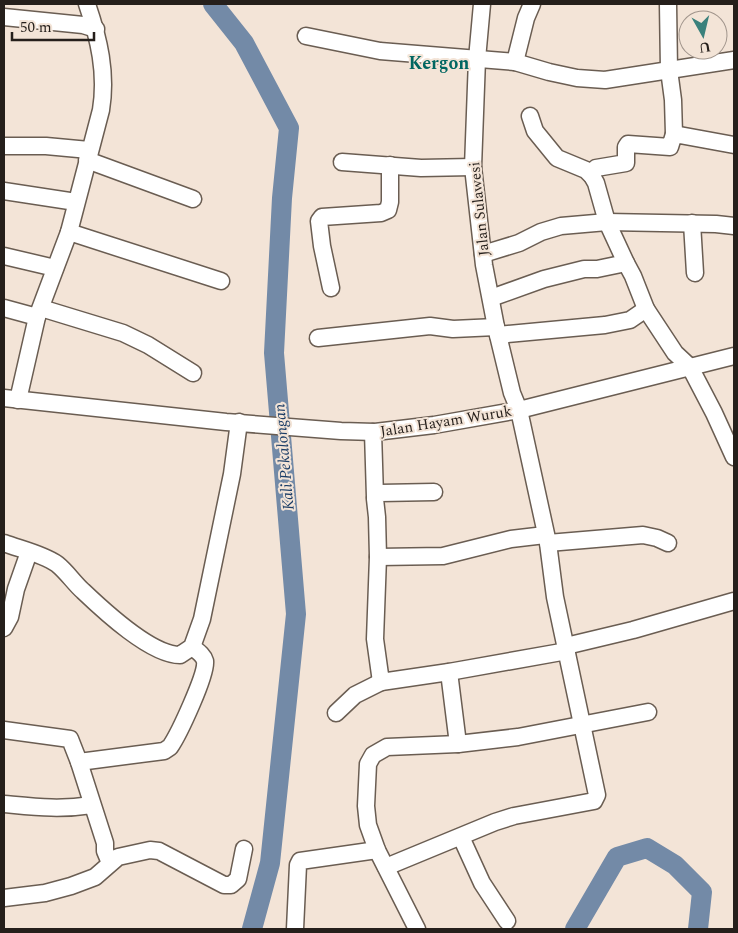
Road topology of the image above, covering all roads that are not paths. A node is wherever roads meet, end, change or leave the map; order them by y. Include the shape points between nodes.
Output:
1 (87, 4) edge
2 (482, 4) edge
3 (532, 4) edge
4 (668, 4) edge
5 (4, 17) edge
6 (96, 29) junction
7 (306, 36) dead end
8 (477, 59) junction
9 (734, 60) edge
10 (515, 62) junction
11 (669, 70) junction
12 (530, 116) dead end
13 (674, 134) junction
14 (734, 145) edge
15 (4, 146) edge
16 (88, 155) junction
17 (342, 162) dead end
18 (390, 165) junction
19 (473, 167) junction
20 (592, 176) junction
21 (4, 191) edge
22 (193, 199) dead end
23 (76, 202) junction
24 (607, 222) junction
25 (692, 223) junction
26 (734, 226) edge
27 (69, 232) junction
28 (483, 254) junction
29 (4, 256) edge
30 (626, 264) junction
31 (55, 268) junction
32 (695, 273) dead end
33 (221, 281) dead end
34 (331, 288) dead end
35 (491, 298) junction
36 (4, 308) edge
37 (646, 309) junction
38 (39, 312) junction
39 (497, 331) junction
40 (318, 338) dead end
41 (734, 356) edge
42 (690, 367) junction
43 (193, 373) dead end
44 (11, 399) edge
45 (519, 410) junction
46 (242, 423) junction
47 (373, 432) junction
48 (734, 457) edge
49 (434, 492) dead end
50 (375, 496) junction
51 (546, 539) junction
52 (4, 543) edge
53 (668, 543) dead end
54 (28, 552) junction
55 (378, 557) junction
56 (10, 588) edge
57 (734, 601) edge
58 (4, 628) edge
59 (192, 647) junction
60 (566, 649) junction
61 (449, 672) junction
62 (381, 682) junction
63 (648, 712) dead end
64 (336, 713) dead end
65 (584, 726) junction
66 (4, 730) edge
67 (458, 744) junction
68 (79, 762) junction
69 (4, 804) edge
70 (92, 805) junction
71 (461, 837) junction
72 (244, 849) dead end
73 (377, 850) junction
74 (110, 864) junction
75 (386, 867) junction
76 (4, 898) edge
77 (507, 921) dead end
78 (295, 929) edge
79 (417, 929) edge

1 - 6 street
2 - 8 street, Jalan Sulawesi
3 - 10 street
4 - 11 street
5 - 6 street
6 - 16 street via 102,60 103,99
7 - 8 street via 380,51
8 - 10 street
8 - 19 street, Jalan Sulawesi
9 - 11 street
10 - 11 street via 592,80
11 - 13 street
12 - 20 street via 535,131 557,158 586,170
13 - 14 street
13 - 20 street via 670,147 628,144 626,163 596,168
15 - 16 street via 46,146
16 - 22 street
16 - 23 street
17 - 18 street
18 - 19 street
18 - 34 street via 388,210 322,217 319,221
19 - 28 street, Jalan Sulawesi
20 - 24 street
21 - 23 street
23 - 27 street
24 - 25 street
24 - 28 street via 561,226
24 - 30 street
25 - 26 street
25 - 32 street
27 - 31 street
27 - 33 street
28 - 35 street, Jalan Sulawesi
29 - 31 street
30 - 35 street via 584,269 544,279
30 - 37 street
31 - 38 street
35 - 39 street, Jalan Sulawesi
36 - 38 street
37 - 39 street via 630,320 605,325
37 - 42 street via 674,353
38 - 43 street via 123,332
38 - 44 street
39 - 40 street via 430,326
39 - 45 street, Jalan Sulawesi
41 - 42 street, Jalan Hayam Wuruk
42 - 45 street, Jalan Hayam Wuruk
42 - 48 street
44 - 46 street, Jalan Hayam Wuruk
45 - 47 street, Jalan Hayam Wuruk
45 - 51 street, Jalan Sulawesi
46 - 47 street, Jalan Hayam Wuruk
46 - 59 street via 202,619
47 - 50 street
49 - 50 street via 380,493
50 - 55 street
51 - 53 street via 644,535
51 - 55 street via 511,539 443,556
51 - 60 street, Jalan Sulawesi
52 - 54 street
54 - 56 street
54 - 59 street via 49,558 123,626 164,653 180,655
55 - 62 street via 375,638
56 - 58 street via 10,617
57 - 60 street
59 - 68 street via 202,655 204,670 170,747 164,751
60 - 61 street
60 - 65 street, Jalan Sulawesi
61 - 62 street
61 - 67 street
62 - 64 street via 355,695
63 - 65 street
65 - 67 street
65 - 71 street, Jalan Sulawesi via 596,799 514,816
66 - 68 street via 70,739
67 - 73 street via 387,747 373,755 368,764 366,806 368,825
68 - 70 street
69 - 70 street via 30,808
70 - 74 street
71 - 75 street
71 - 77 street via 482,883
72 - 74 street via 238,879 228,886 154,850 118,857
73 - 75 street
73 - 78 street via 300,860
74 - 76 street via 95,877 71,886
75 - 79 street

